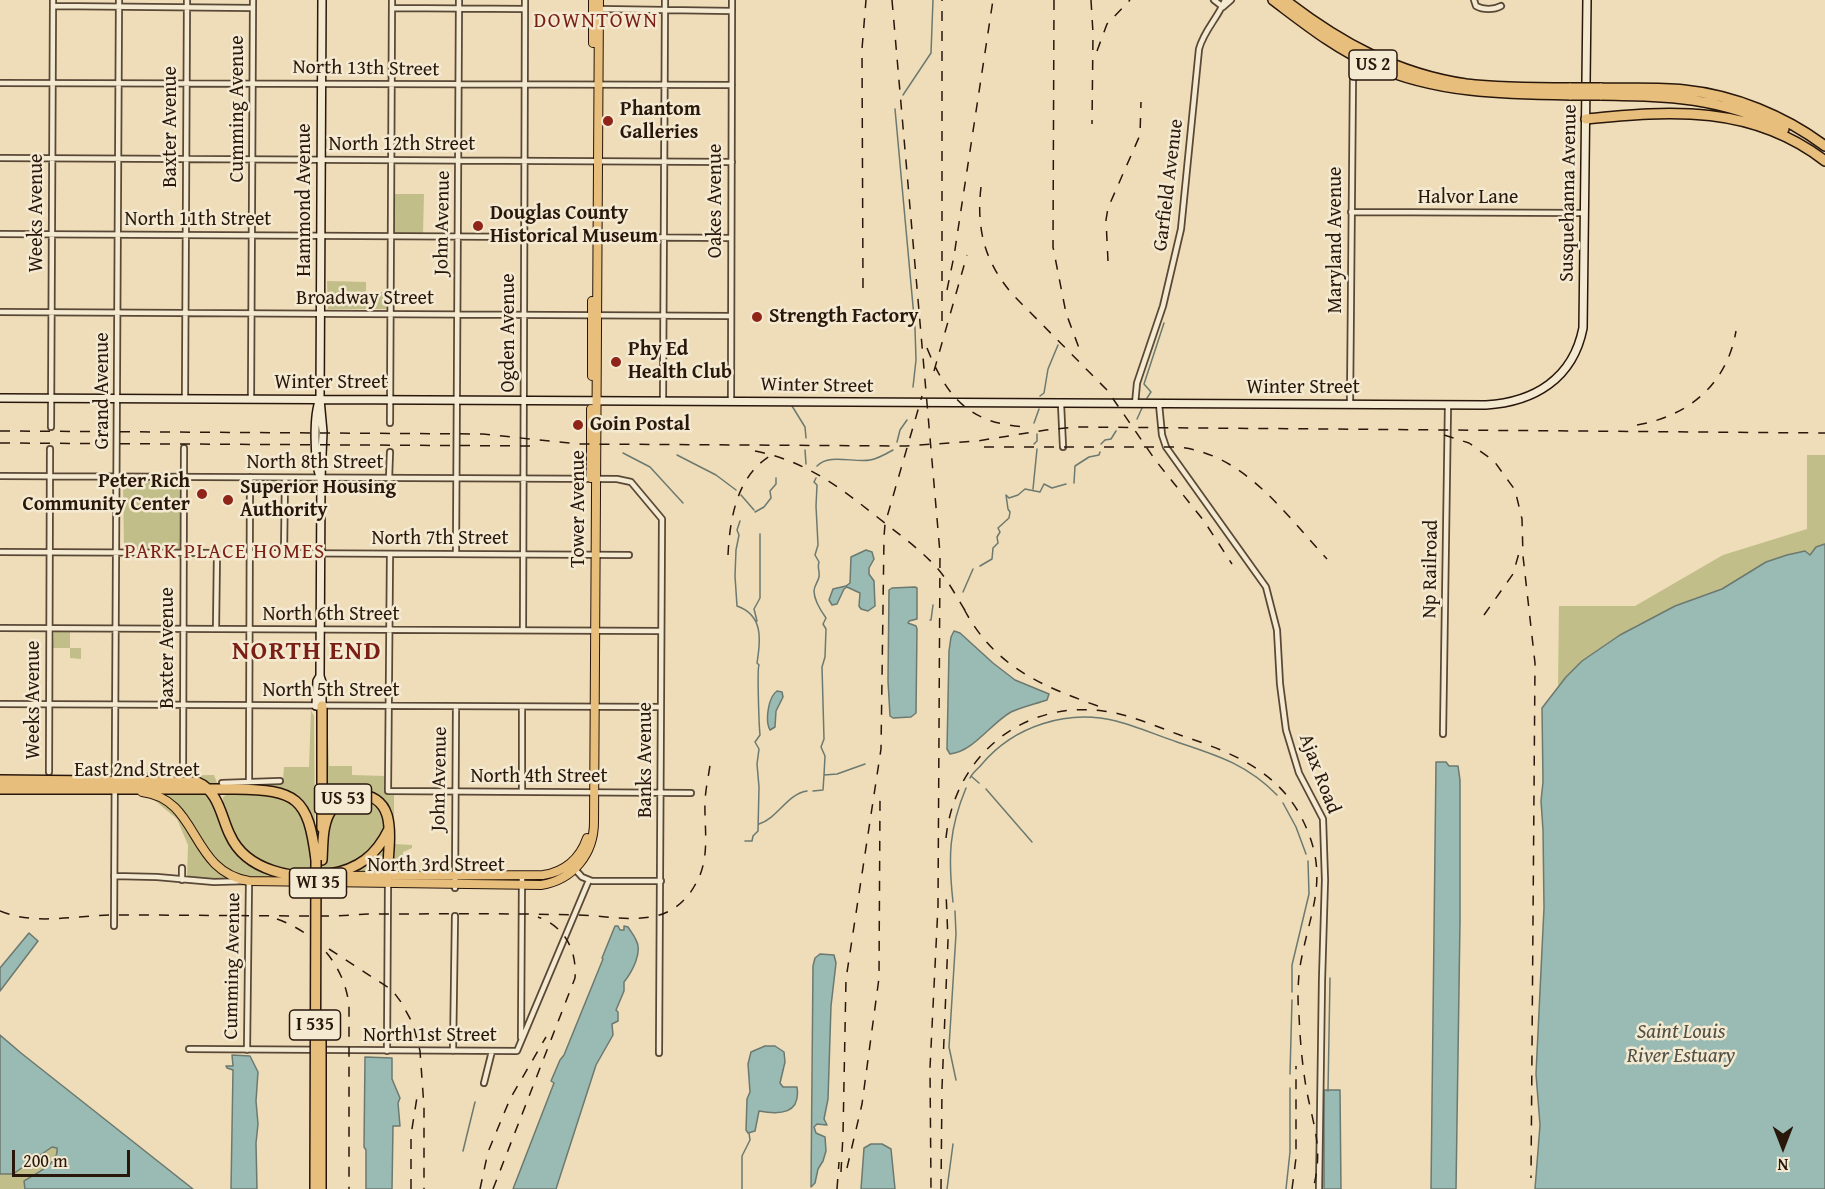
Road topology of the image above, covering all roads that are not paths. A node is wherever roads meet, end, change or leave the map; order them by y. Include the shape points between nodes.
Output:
1 (119, 0) edge
2 (187, 0) edge
3 (253, 0) edge
4 (322, 0) edge
5 (392, 0) edge
6 (459, 0) edge
7 (525, 0) edge
8 (665, 0) edge
9 (732, 0) edge
10 (1214, 0) edge
11 (1225, 0) edge
12 (1232, 0) edge
13 (1273, 0) edge
14 (1285, 0) edge
15 (1295, 0) edge
16 (1474, 0) edge
17 (1587, 0) edge
18 (597, 2) edge
19 (53, 3) edge
20 (1501, 6) dead end
21 (119, 7) junction
22 (1223, 7) junction
23 (186, 8) junction
24 (253, 8) junction
25 (392, 8) junction
26 (459, 9) junction
27 (525, 9) junction
28 (665, 10) junction
29 (732, 10) junction
30 (1320, 26) junction
31 (1353, 76) dead end
32 (53, 82) junction
33 (118, 82) junction
34 (0, 83) edge
35 (186, 83) junction
36 (253, 83) junction
37 (322, 83) junction
38 (392, 84) junction
39 (525, 84) junction
40 (595, 84) junction
41 (459, 85) junction
42 (665, 85) junction
43 (732, 85) junction
44 (1571, 91) junction
45 (1600, 92) junction
46 (1586, 119) junction
47 (1825, 146) edge
48 (1825, 155) edge
49 (0, 158) edge
50 (52, 158) junction
51 (118, 159) junction
52 (186, 159) junction
53 (252, 159) junction
54 (321, 160) junction
55 (392, 160) junction
56 (458, 160) junction
57 (525, 161) junction
58 (1825, 161) edge
59 (595, 162) junction
60 (664, 162) junction
61 (732, 162) junction
62 (1351, 212) junction
63 (1585, 213) junction
64 (0, 234) edge
65 (52, 234) junction
66 (118, 234) junction
67 (185, 235) junction
68 (252, 235) junction
69 (321, 236) junction
70 (391, 236) junction
71 (458, 237) junction
72 (524, 237) junction
73 (540, 237) dead end
74 (595, 237) junction
75 (664, 237) junction
76 (731, 238) junction
77 (0, 312) edge
78 (51, 312) junction
79 (118, 313) junction
80 (185, 313) junction
81 (251, 314) junction
82 (321, 314) junction
83 (391, 314) junction
84 (457, 315) junction
85 (524, 315) junction
86 (594, 315) junction
87 (663, 315) junction
88 (731, 316) junction
89 (1556, 379) joint
90 (0, 398) edge
91 (51, 398) junction
92 (118, 398) junction
93 (184, 398) junction
94 (251, 399) junction
95 (320, 399) junction
96 (390, 399) junction
97 (457, 400) junction
98 (524, 400) junction
99 (594, 400) junction
100 (663, 402) junction
101 (731, 402) junction
102 (1061, 404) junction
103 (1135, 404) junction
104 (1159, 404) junction
105 (1350, 404) junction
106 (1448, 405) junction
107 (390, 423) dead end
108 (51, 427) dead end
109 (1063, 447) dead end
110 (184, 448) dead end
111 (51, 449) dead end
112 (390, 452) dead end
113 (0, 476) edge
114 (50, 476) junction
115 (117, 477) junction
116 (184, 477) junction
117 (250, 477) junction
118 (285, 478) junction
119 (321, 478) junction
120 (389, 478) junction
121 (456, 479) junction
122 (523, 479) junction
123 (594, 479) junction
124 (629, 480) joint
125 (0, 552) edge
126 (50, 553) junction
127 (117, 553) junction
128 (184, 553) junction
129 (250, 553) junction
130 (284, 553) junction
131 (321, 554) junction
132 (390, 554) junction
133 (456, 555) junction
134 (523, 555) junction
135 (593, 555) junction
136 (629, 555) dead end
137 (0, 628) edge
138 (50, 628) junction
139 (116, 629) junction
140 (183, 629) junction
141 (216, 629) junction
142 (250, 629) junction
143 (320, 630) junction
144 (388, 630) junction
145 (523, 630) junction
146 (593, 631) junction
147 (661, 631) junction
148 (0, 704) edge
149 (49, 704) junction
150 (115, 705) junction
151 (183, 705) junction
152 (249, 705) junction
153 (319, 706) junction
154 (388, 706) junction
155 (456, 707) junction
156 (522, 707) junction
157 (593, 707) junction
158 (661, 707) junction
159 (1443, 734) dead end
160 (49, 772) dead end
161 (183, 775) dead end
162 (0, 780) edge
163 (280, 781) dead end
164 (249, 782) junction
165 (222, 783) dead end
166 (116, 786) junction
167 (0, 789) edge
168 (209, 789) junction
169 (262, 789) junction
170 (455, 792) junction
171 (522, 792) junction
172 (592, 792) junction
173 (661, 793) junction
174 (691, 793) dead end
175 (389, 829) junction
176 (238, 847) junction
177 (319, 860) junction
178 (572, 867) junction
179 (182, 868) dead end
180 (114, 876) junction
181 (323, 876) junction
182 (522, 876) junction
183 (182, 880) junction
184 (388, 880) junction
185 (588, 880) junction
186 (661, 881) junction
187 (249, 882) junction
188 (455, 882) junction
189 (522, 885) junction
190 (455, 916) dead end
191 (114, 926) dead end
192 (521, 1041) junction
193 (189, 1049) dead end
194 (247, 1050) junction
195 (387, 1051) junction
196 (453, 1051) junction
197 (492, 1051) junction
198 (659, 1053) dead end
199 (484, 1083) dead end
200 (315, 1189) edge
201 (321, 1189) edge
202 (1319, 1189) edge

1 - 21 street, Grand Avenue
2 - 23 street, Baxter Avenue
3 - 24 street, Cumming Avenue
4 - 37 street, Hammond Avenue
5 - 25 street
6 - 26 street, John Avenue
7 - 27 street, Ogden Avenue
8 - 28 street
9 - 29 street, Oakes Avenue
10 - 22 street
11 - 22 street, Garfield Avenue
12 - 22 street, Garfield Avenue
13 - 44 highway, US 2 via 1341,48 1398,75 1457,89 1495,93
14 - 30 highway, US 2
15 - 30 highway
16 - 20 street via 1480,8
17 - 46 street, Susquehanna Avenue
18 - 28 street
18 - 40 main road, Tower Avenue
19 - 21 street
19 - 32 street, Weeks Avenue
21 - 23 street
21 - 33 street, Grand Avenue
22 - 103 street, Garfield Avenue via 1199,49 1182,225
23 - 24 street
23 - 35 street, Baxter Avenue
24 - 36 street, Cumming Avenue
25 - 26 street
25 - 38 street
26 - 27 street
26 - 41 street, John Avenue
27 - 39 street, Ogden Avenue
28 - 29 street
28 - 42 street
29 - 43 street, Oakes Avenue
30 - 44 highway, US 2 via 1361,51 1428,76 1483,86
31 - 62 street, Maryland Avenue
32 - 33 street, North 13th Street
32 - 34 street, North 13th Street
32 - 50 street, Weeks Avenue
33 - 35 street, North 13th Street
33 - 51 street, Grand Avenue
35 - 36 street, North 13th Street
35 - 52 street, Baxter Avenue
36 - 37 street, North 13th Street
36 - 53 street, Cumming Avenue
37 - 38 street, North 13th Street
37 - 54 street, Hammond Avenue
38 - 41 street, North 13th Street
38 - 55 street
39 - 40 street, North 13th Street
39 - 41 street, North 13th Street
39 - 57 street, Ogden Avenue
40 - 42 street, North 13th Street
40 - 59 main road, Tower Avenue
41 - 56 street, John Avenue
42 - 43 street, North 13th Street
42 - 60 street
43 - 61 street, Oakes Avenue
44 - 45 highway, US 2, bridge
45 - 47 highway, US 2 via 1684,90 1718,96 1777,117
45 - 48 highway, US 2 via 1677,97 1733,108 1788,131
46 - 58 highway via 1679,113 1733,118 1786,136
46 - 63 street, Susquehanna Avenue
49 - 50 street, North 12th Street
50 - 51 street, North 12th Street
50 - 65 street, Weeks Avenue
51 - 52 street, North 12th Street
51 - 66 street, Grand Avenue
52 - 53 street, North 12th Street
52 - 67 street, Baxter Avenue
53 - 54 street, North 12th Street
53 - 68 street, Cumming Avenue
54 - 55 street, North 12th Street
54 - 69 street, Hammond Avenue
55 - 56 street, North 12th Street
55 - 70 street
56 - 57 street, North 12th Street
56 - 71 street, John Avenue
57 - 59 street, North 12th Street
57 - 72 street, Ogden Avenue
59 - 60 street, North 12th Street
59 - 74 main road, Tower Avenue
60 - 61 street, North 12th Street
60 - 75 street
61 - 76 street, Oakes Avenue
62 - 63 street, Halvor Lane
62 - 105 street, Maryland Avenue
63 - 89 street, Susquehanna Avenue via 1582,334 1572,359
64 - 65 street, North 11th Street
65 - 66 street, North 11th Street
65 - 78 street, Weeks Avenue
66 - 67 street, North 11th Street
66 - 79 street, Grand Avenue
67 - 68 street, North 11th Street
67 - 80 street, Baxter Avenue
68 - 69 street, North 11th Street
68 - 81 street, Cumming Avenue
69 - 70 street, North 11th Street
69 - 82 street, Hammond Avenue
70 - 71 street, North 11th Street
70 - 83 street
71 - 72 street, North 11th Street
71 - 84 street, John Avenue
72 - 73 street, North 11th Street
72 - 85 street, Ogden Avenue
74 - 75 street
74 - 86 main road, Tower Avenue
75 - 76 street
75 - 87 street
76 - 88 street, Oakes Avenue
77 - 78 street, Broadway Street
78 - 79 street, Broadway Street
78 - 91 street, Weeks Avenue
79 - 80 street, Broadway Street
79 - 92 street, Grand Avenue
80 - 81 street, Broadway Street
80 - 93 street, Baxter Avenue
81 - 82 street, Broadway Street
81 - 94 street, Cumming Avenue
82 - 83 street, Broadway Street
82 - 95 street, Hammond Avenue
83 - 84 street, Broadway Street
83 - 96 street
84 - 85 street, Broadway Street
84 - 97 street, John Avenue
85 - 86 street, Broadway Street
85 - 98 street, Ogden Avenue
86 - 87 street, Broadway Street
86 - 99 main road, Tower Avenue
87 - 88 street, Broadway Street
87 - 100 street
88 - 101 street, Oakes Avenue
89 - 106 street, Winter Street via 1537,393 1512,402
90 - 91 street, Winter Street
91 - 92 street, Winter Street
91 - 108 street, Weeks Avenue
92 - 93 street, Winter Street
92 - 115 street, Grand Avenue
93 - 94 street, Winter Street
94 - 95 street, Winter Street
95 - 96 street, Winter Street
95 - 119 street, Hammond Avenue via 317,439
96 - 97 street, Winter Street
96 - 107 street
97 - 98 street, Winter Street
97 - 121 street, John Avenue
98 - 99 street, Winter Street
98 - 122 street, Ogden Avenue
99 - 100 street, Winter Street
99 - 123 main road, Tower Avenue
100 - 101 street, Winter Street
101 - 102 street, Winter Street
102 - 103 street, Winter Street
102 - 109 street
103 - 104 street, Winter Street
104 - 105 street, Winter Street
104 - 202 street, Ajax Road via 1166,447 1266,587 1277,630 1286,730 1299,773 1323,819
105 - 106 street, Winter Street
106 - 159 street, Np Railroad
110 - 116 street, Baxter Avenue
111 - 114 street, Weeks Avenue
112 - 120 street
113 - 114 street, North 8th Street
114 - 115 street, North 8th Street
114 - 126 street, Weeks Avenue
115 - 116 street, North 8th Street
115 - 127 street, Grand Avenue
116 - 117 street, North 8th Street
116 - 128 street, Baxter Avenue
117 - 118 street, North 8th Street
117 - 129 street
118 - 119 street, North 8th Street
118 - 130 street
119 - 120 street, North 8th Street
119 - 131 street, Hammond Avenue
120 - 121 street, North 8th Street
121 - 122 street, North 8th Street
121 - 133 street, John Avenue
122 - 123 street, North 8th Street
122 - 134 street, Ogden Avenue
123 - 124 street, North 8th Street
123 - 135 main road, Tower Avenue
124 - 147 street, Banks Avenue via 662,519
125 - 126 street
126 - 127 street
126 - 138 street, Weeks Avenue
127 - 128 street
127 - 139 street, Grand Avenue
128 - 140 street, Baxter Avenue
128 - 141 street via 217,553
129 - 130 street, North 7th Street
129 - 142 street
130 - 131 street, North 7th Street
131 - 132 street, North 7th Street
131 - 143 street, Hammond Avenue
132 - 133 street, North 7th Street
132 - 144 street
133 - 134 street, North 7th Street
134 - 135 street, North 7th Street
134 - 145 street, Ogden Avenue
135 - 136 street, North 7th Street
135 - 146 main road, Tower Avenue
137 - 138 street, North 6th Street
138 - 139 street, North 6th Street
138 - 149 street, Weeks Avenue
139 - 140 street, North 6th Street
139 - 150 street, Grand Avenue
140 - 141 street, North 6th Street
140 - 151 street, Baxter Avenue
141 - 142 street, North 6th Street
142 - 143 street, North 6th Street
142 - 152 street
143 - 144 street, North 6th Street
143 - 153 street, Hammond Avenue via 320,676 316,681
144 - 145 street, North 6th Street
144 - 154 street
145 - 146 street, North 6th Street
146 - 147 street, North 6th Street
146 - 157 main road, Tower Avenue
147 - 158 street, Banks Avenue
148 - 149 street, North 5th Street
149 - 150 street, North 5th Street
149 - 160 street, Weeks Avenue
150 - 151 street, North 5th Street
150 - 166 street, Grand Avenue
151 - 152 street, North 5th Street
151 - 161 street, Baxter Avenue
152 - 153 street, North 5th Street
152 - 164 street
153 - 154 street, North 5th Street
153 - 177 highway, I 535
154 - 155 street, North 5th Street
154 - 170 street, North 4th Street via 388,791
155 - 156 street, North 5th Street
155 - 170 street, John Avenue
156 - 157 street, North 5th Street
156 - 171 street
157 - 158 street, North 5th Street
157 - 172 main road, Tower Avenue
158 - 173 street, Banks Avenue
162 - 166 highway, East 2nd Street / US 53
163 - 164 street
164 - 165 street
166 - 167 highway, East 2nd Street / US 53
166 - 168 highway, East 2nd Street / US 53
166 - 180 street, Grand Avenue
166 - 187 main road, WI 35 via 168,801 216,867
168 - 169 highway, US 53
168 - 176 highway, US 53
169 - 176 highway via 222,795 222,809
169 - 177 highway, US 53 via 286,795 305,812
170 - 171 street, North 4th Street
170 - 188 street, John Avenue
171 - 172 street, North 4th Street
172 - 173 street, North 4th Street
172 - 178 main road, Tower Avenue via 592,840 586,855
173 - 174 street, North 4th Street
173 - 186 street, Banks Avenue
175 - 177 highway, US 53 via 386,813 377,800 365,795 345,798 328,818
175 - 181 highway, US 53 via 367,860
175 - 184 highway
176 - 181 highway, North 3rd Street / US 53 via 263,867 284,874
177 - 200 highway, I 535, bridge
177 - 201 highway, I 535, bridge
178 - 182 main road, North 3rd Street / WI 35 via 546,875
178 - 185 street
178 - 189 main road, North 3rd Street / WI 35 via 550,883
179 - 183 street
180 - 183 street, North 3rd Street
180 - 191 street, Grand Avenue
181 - 184 main road, North 3rd Street / WI 35
182 - 188 main road, North 3rd Street / WI 35
182 - 189 street
183 - 187 street, North 3rd Street
184 - 187 main road, North 3rd Street / WI 35
184 - 188 main road, North 3rd Street / WI 35
184 - 195 street
185 - 186 street
185 - 192 street
186 - 198 street, Banks Avenue
187 - 194 street, Cumming Avenue
188 - 189 main road, North 3rd Street / WI 35
189 - 192 street
190 - 196 street
192 - 197 street, North 1st Street via 517,1051
193 - 194 street, North 1st Street
194 - 195 street, North 1st Street
195 - 196 street, North 1st Street
196 - 197 street, North 1st Street
197 - 199 street

